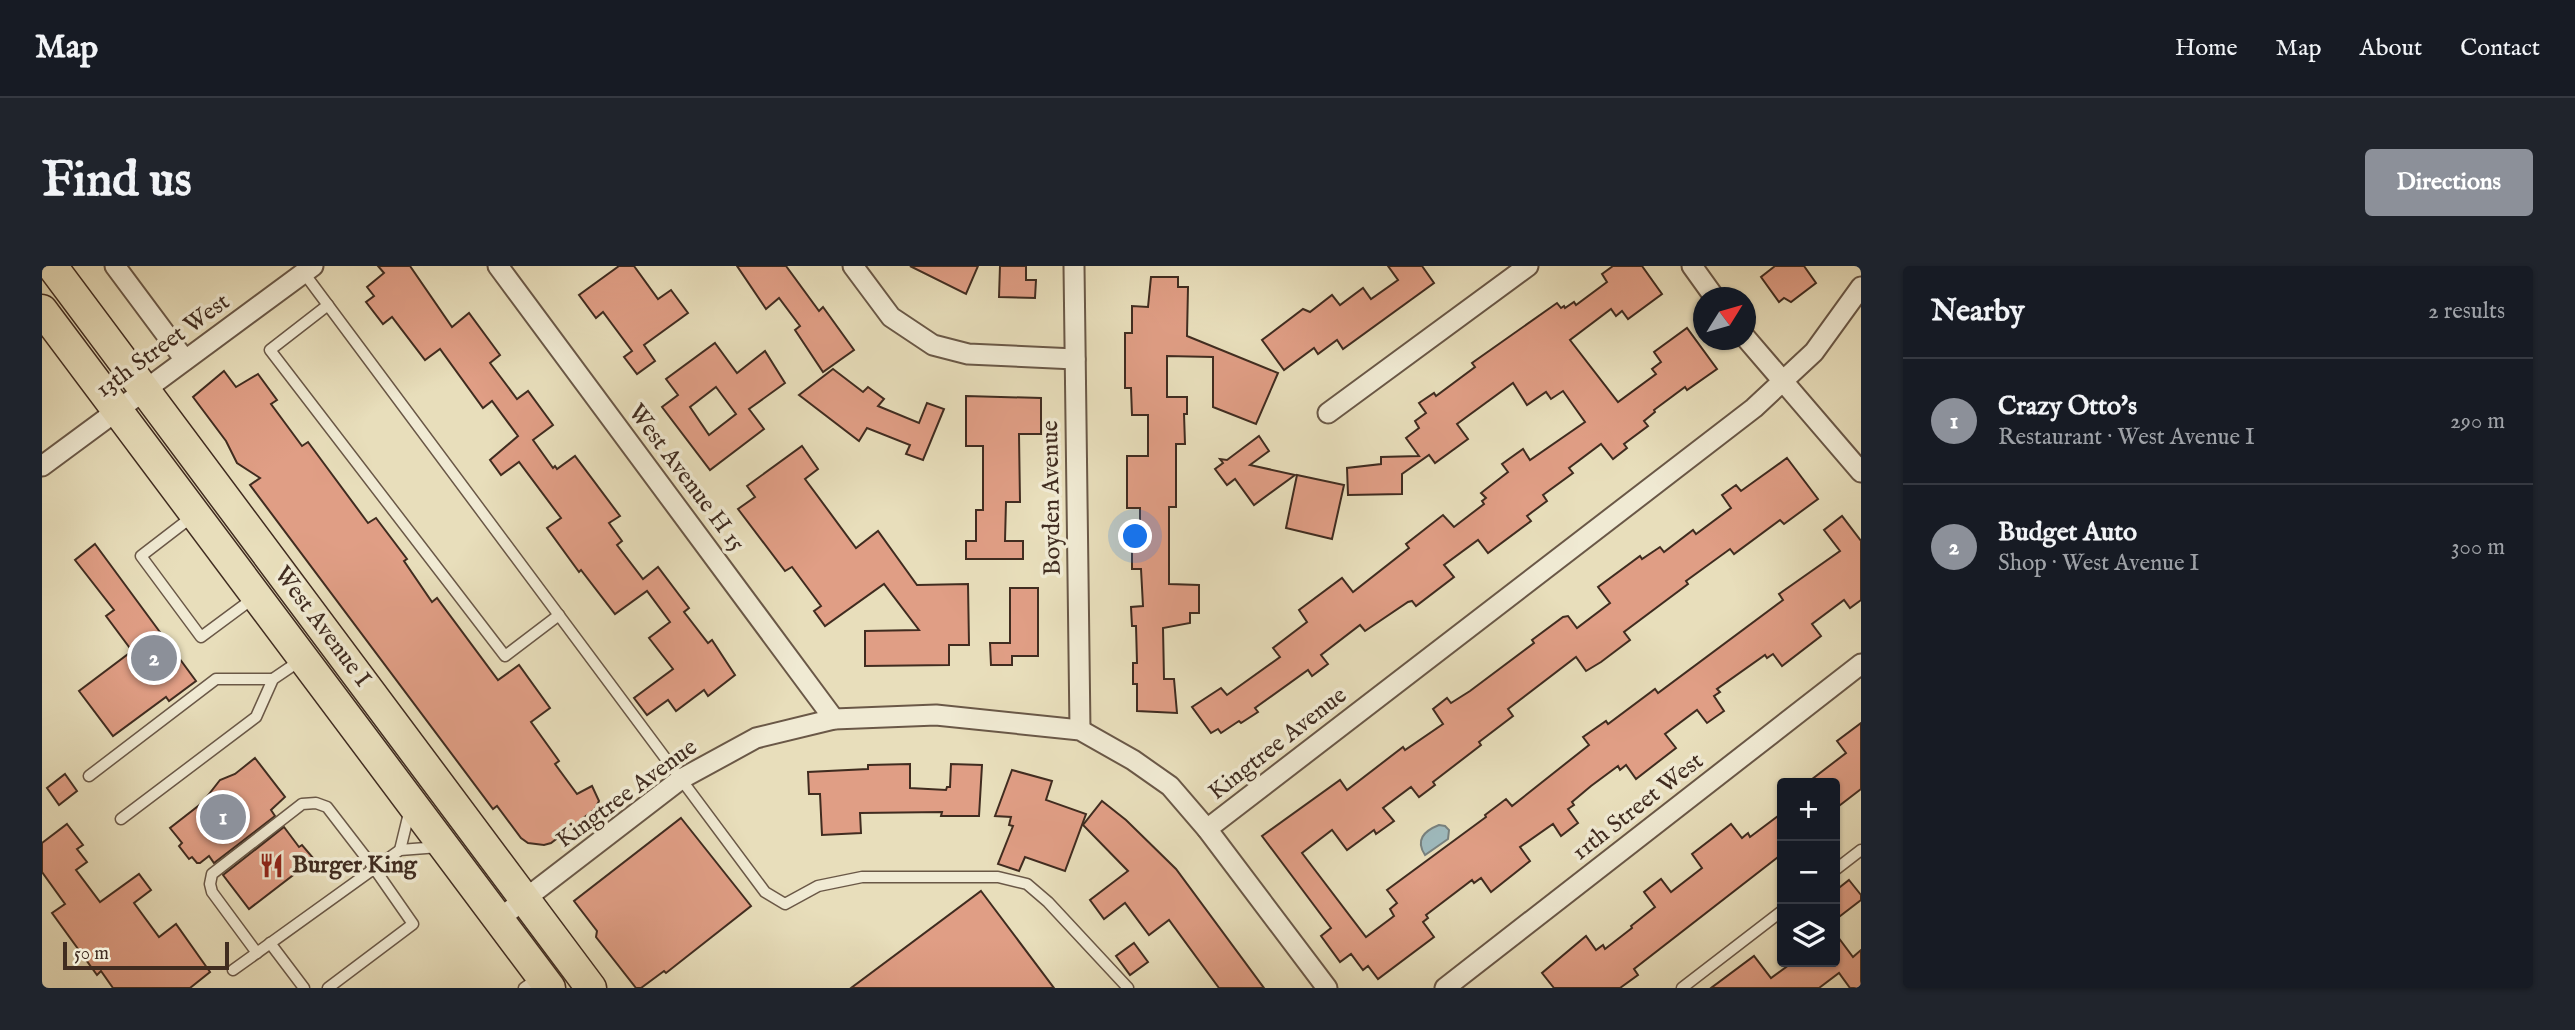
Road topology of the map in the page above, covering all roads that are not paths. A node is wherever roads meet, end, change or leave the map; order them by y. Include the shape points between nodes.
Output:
1 (52, 266) edge
2 (115, 266) edge
3 (498, 266) edge
4 (853, 266) edge
5 (1074, 266) edge
6 (1528, 266) edge
7 (1692, 266) edge
8 (309, 269) edge
9 (1707, 287) edge
10 (1861, 288) edge
11 (328, 304) junction
12 (49, 323) edge
13 (1756, 350) edge
14 (1075, 359) junction
15 (185, 360) junction
16 (1784, 382) junction
17 (145, 389) junction
18 (117, 409) junction
19 (1328, 413) dead end
20 (42, 466) edge
21 (1861, 472) edge
22 (196, 514) junction
23 (257, 595) junction
24 (559, 615) junction
25 (304, 657) junction
26 (1861, 664) edge
27 (273, 679) junction
28 (834, 719) junction
29 (1080, 730) junction
30 (429, 771) junction
31 (89, 776) dead end
32 (681, 779) junction
33 (412, 802) junction
34 (121, 818) dead end
35 (1207, 829) junction
36 (445, 846) junction
37 (400, 849) junction
38 (1861, 850) edge
39 (1840, 866) edge
40 (374, 868) junction
41 (524, 900) junction
42 (1777, 915) edge
43 (499, 919) junction
44 (270, 943) junction
45 (257, 953) junction
46 (233, 970) dead end
47 (538, 984) edge
48 (304, 988) edge
49 (328, 988) edge
50 (591, 988) edge
51 (1128, 988) edge
52 (1327, 988) edge
53 (1445, 988) edge
54 (1682, 988) edge

1 - 17 main road, West Avenue I
2 - 15 street
3 - 28 street, West Avenue H 15
4 - 14 street via 891,317 933,345 968,354
5 - 14 street, Boyden Avenue
6 - 19 street
7 - 9 street
8 - 11 lane
8 - 15 street, 13th Street West
10 - 16 street, Kingtree Avenue via 1814,352
11 - 24 lane
11 - 24 lane via 270,350 505,656
12 - 18 main road, West Avenue I
13 - 16 street
14 - 29 street, Boyden Avenue
15 - 17 street, 13th Street West
16 - 21 street
16 - 35 street, Kingtree Avenue
17 - 18 street, 13th Street West
17 - 30 main road, West Avenue I
18 - 20 street, 13th Street West
18 - 22 main road, West Avenue I
22 - 23 main road, West Avenue I
22 - 23 lane via 141,556 201,637
23 - 25 main road, West Avenue I
24 - 32 lane
25 - 27 lane
25 - 30 main road via 334,678 389,751
25 - 33 main road, West Avenue I
26 - 53 street, 11th Street West
27 - 31 lane via 216,679
27 - 34 lane via 256,718
28 - 29 street, Kingtree Avenue via 936,715
28 - 32 street, Kingtree Avenue via 756,738
29 - 35 street, Kingtree Avenue via 1170,786
30 - 41 main road, West Avenue I
32 - 41 street, Kingtree Avenue
32 - 51 lane via 765,892 785,904 818,887 862,877 998,877 1027,884
33 - 36 main road, West Avenue I
33 - 37 lane
35 - 52 street
36 - 37 lane
36 - 43 main road, West Avenue I
37 - 40 lane
38 - 39 lane
40 - 44 lane
40 - 45 lane via 327,807 302,804 212,874 212,892
40 - 49 lane via 413,924
41 - 43 street, Kingtree Avenue
41 - 50 main road, West Avenue I
42 - 54 lane
43 - 47 main road, West Avenue I
44 - 45 lane
44 - 48 lane
45 - 46 lane

